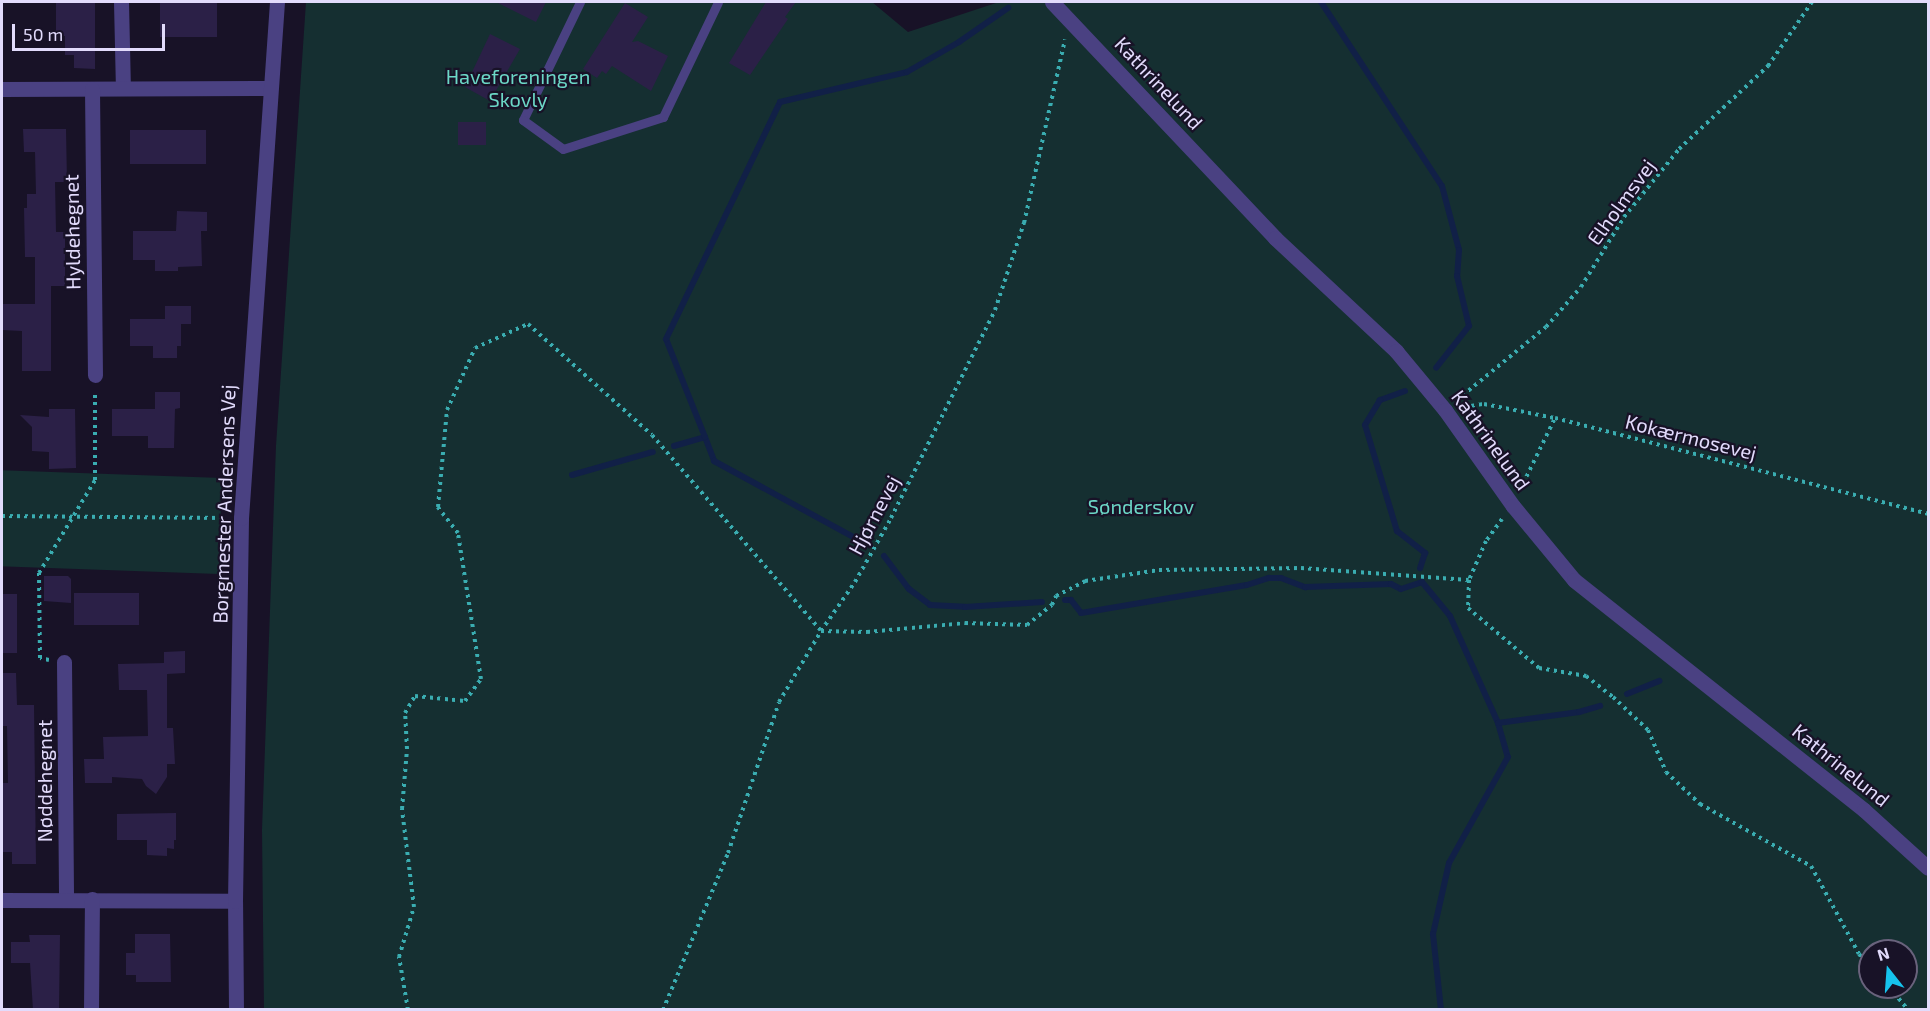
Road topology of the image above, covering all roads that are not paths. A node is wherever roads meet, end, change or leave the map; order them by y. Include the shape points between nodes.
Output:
1 (121, 2) edge
2 (277, 2) edge
3 (580, 2) edge
4 (718, 2) edge
5 (1052, 2) edge
6 (123, 88) junction
7 (270, 88) junction
8 (2, 89) edge
9 (92, 89) junction
10 (95, 375) road end
11 (64, 662) road end
12 (1929, 867) edge
13 (66, 899) junction
14 (92, 899) junction
15 (2, 900) edge
16 (235, 901) junction
17 (91, 1010) edge
18 (236, 1010) edge

1 - 6 street
2 - 7 street, Borgmester Andersens Vej
3 - 4 lane via 523,120 563,149 663,117
5 - 12 street, Kathrinelund via 1275,238 1396,351 1574,580 1864,810
6 - 7 street
6 - 9 street
7 - 16 street, Borgmester Andersens Vej via 241,518
8 - 9 street
9 - 10 street, Hyldehegnet
11 - 13 street, Nøddehegnet
13 - 14 street
13 - 15 street
14 - 16 street
14 - 17 street
16 - 18 street, Borgmester Andersens Vej

